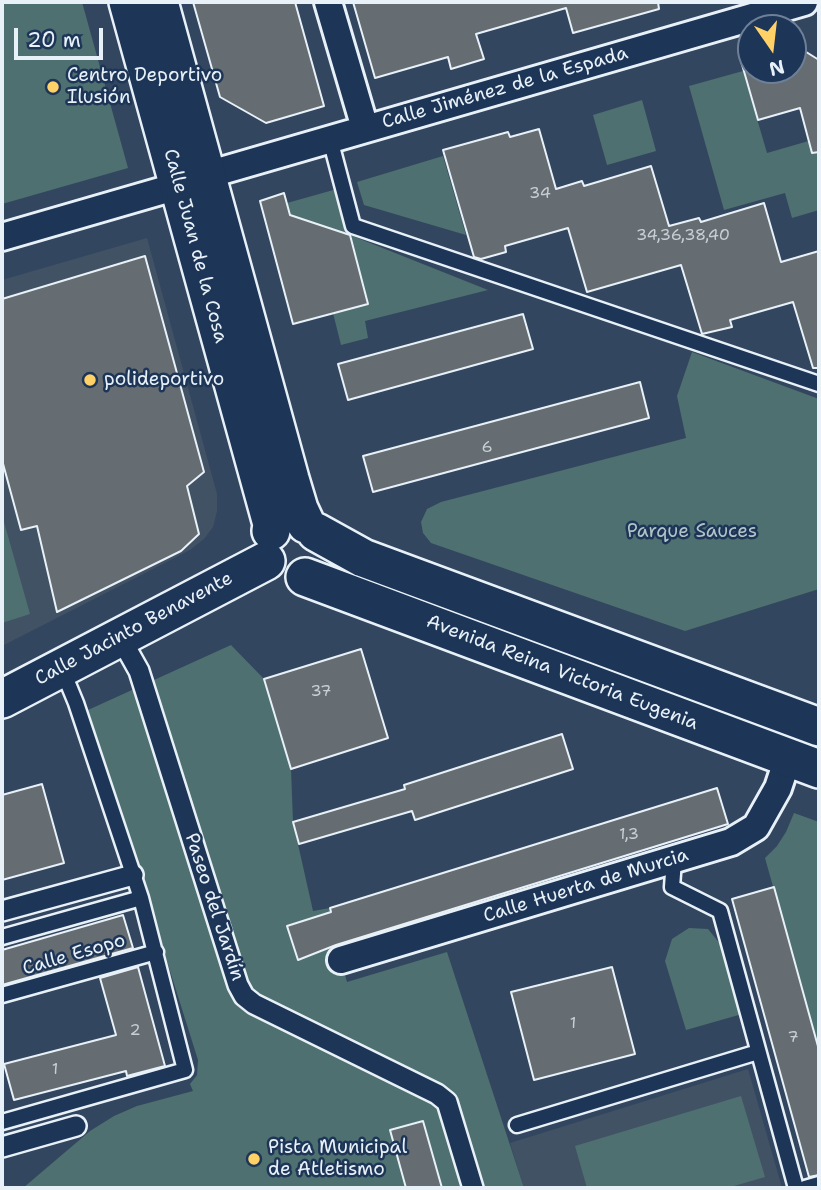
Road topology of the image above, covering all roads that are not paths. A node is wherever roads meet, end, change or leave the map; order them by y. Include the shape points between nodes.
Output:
1 (128, 2) edge
2 (159, 2) edge
3 (328, 2) edge
4 (804, 2) edge
5 (365, 128) junction
6 (330, 139) junction
7 (193, 181) junction
8 (2, 237) edge
9 (819, 384) edge
10 (290, 479) junction
11 (290, 537) junction
12 (363, 558) junction
13 (120, 637) junction
14 (61, 668) junction
15 (2, 699) edge
16 (819, 727) edge
17 (804, 764) edge
18 (674, 860) junction
19 (134, 875) junction
20 (141, 898) junction
21 (2, 911) edge
22 (2, 937) edge
23 (156, 952) junction
24 (341, 960) dead end
25 (2, 995) edge
26 (758, 1052) junction
27 (2, 1122) edge
28 (517, 1125) dead end
29 (76, 1126) dead end
30 (2, 1147) edge
31 (819, 1185) edge
32 (473, 1188) edge
33 (796, 1188) edge
34 (805, 1188) edge

1 - 7 main road, Calle Juan de la Cosa
2 - 7 main road, Calle Juan de la Cosa
3 - 5 street
4 - 5 street, Calle Jiménez de la Espada
5 - 6 street, Calle Jiménez de la Espada
6 - 7 street, Calle Jiménez de la Espada
6 - 9 lane via 353,226
7 - 8 street, Calle Jiménez de la Espada
7 - 10 main road, Calle Juan de la Cosa
7 - 11 main road, Calle Juan de la Cosa via 272,524
10 - 11 main road, Calle Juan de la Cosa via 299,509
10 - 12 main road via 309,506
11 - 12 main road, Avenida Reina Victoria Eugenia
11 - 13 main road, Calle Jacinto Benavente
11 - 17 main road, Avenida Reina Victoria Eugenia via 272,570 282,577 305,577
12 - 16 main road, Avenida Reina Victoria Eugenia
13 - 14 main road, Calle Jacinto Benavente
13 - 32 street, Paseo del Jardín via 139,671 244,996 447,1102
14 - 15 main road, Calle Jacinto Benavente
14 - 19 lane
17 - 18 street, Calle Huerta de Murcia via 778,788 756,827 732,842
18 - 24 street, Calle Huerta de Murcia
18 - 26 lane via 672,887 720,911
19 - 20 lane
19 - 21 street
20 - 22 lane, Calle Esopo
20 - 23 lane
23 - 25 lane, Calle Esopo
23 - 27 lane via 185,1070
26 - 28 lane
26 - 33 lane
29 - 30 street
31 - 34 lane

